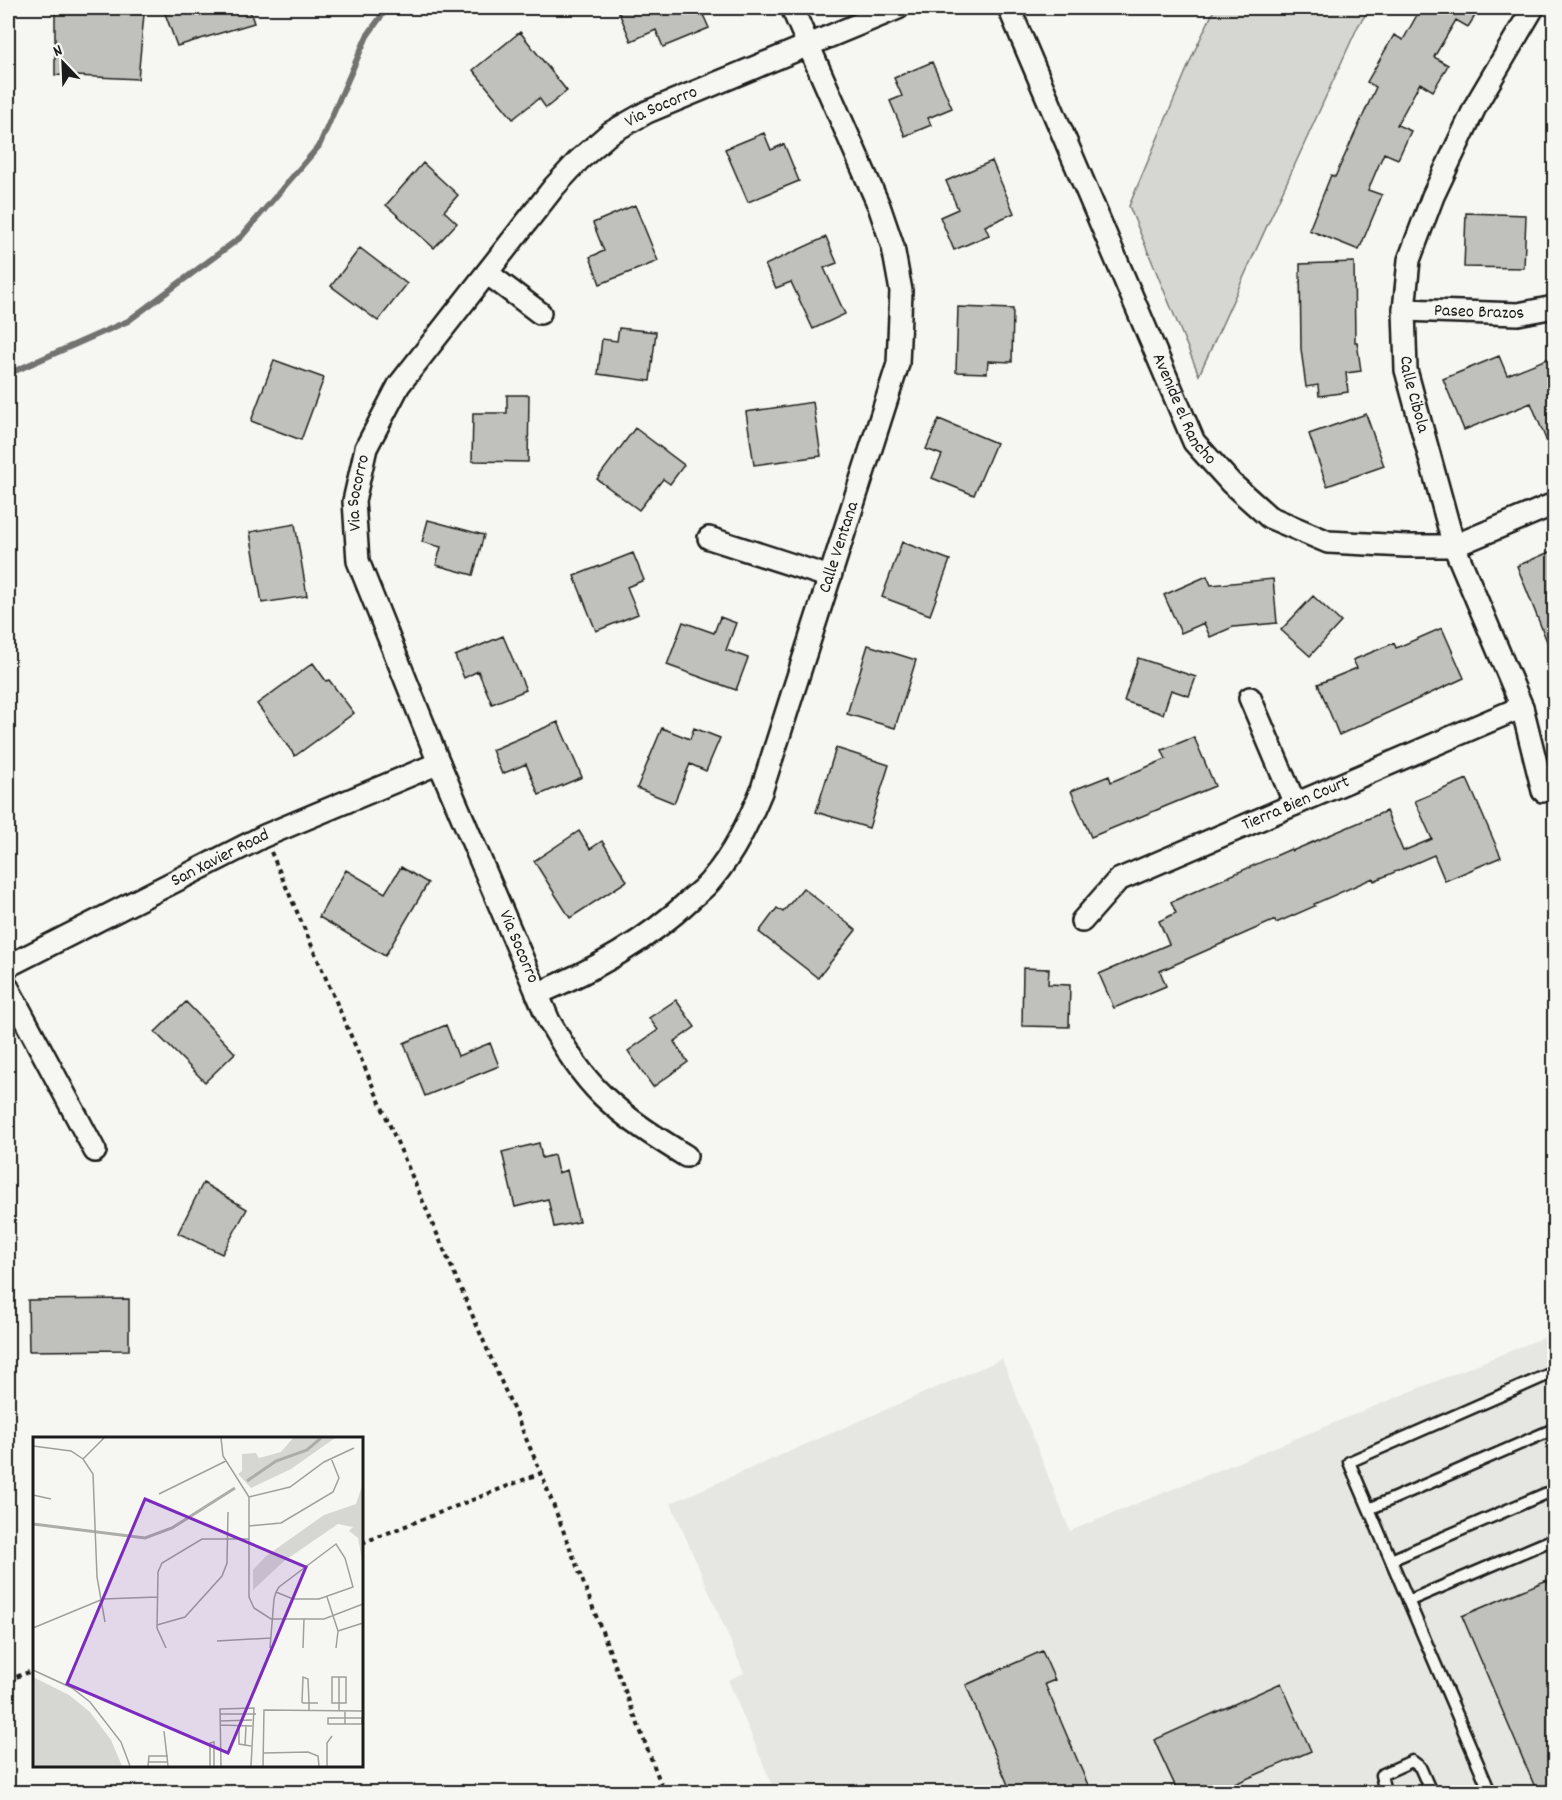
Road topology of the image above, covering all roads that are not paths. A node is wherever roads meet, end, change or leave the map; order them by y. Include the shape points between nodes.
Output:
1 (792, 8) edge
2 (898, 8) edge
3 (1009, 8) edge
4 (1533, 8) edge
5 (809, 45) junction
6 (487, 273) junction
7 (1554, 308) edge
8 (1404, 310) junction
9 (540, 313) dead end
10 (1554, 504) edge
11 (709, 538) dead end
12 (1454, 546) junction
13 (830, 577) junction
14 (1250, 698) dead end
15 (1522, 708) junction
16 (439, 763) junction
17 (1543, 791) dead end
18 (1295, 804) junction
19 (1082, 921) dead end
20 (8, 966) edge
21 (8, 988) edge
22 (537, 994) junction
23 (95, 1151) dead end
24 (686, 1156) dead end
25 (1554, 1372) edge
26 (1554, 1429) edge
27 (1554, 1490) edge
28 (1369, 1509) junction
29 (1554, 1539) edge
30 (1391, 1560) junction
31 (1408, 1601) junction
32 (1385, 1792) edge
33 (1431, 1792) edge
34 (1490, 1792) edge

1 - 5 street, Calle Ventana
2 - 5 street, Via Socorro
3 - 12 street, Avenide el Rancho via 1194,442 1269,517 1328,542
4 - 8 street, Calle Cibola via 1477,103 1433,196 1409,260
5 - 6 street, Via Socorro via 647,112 609,133 554,187
5 - 13 street, Calle Ventana via 879,206 902,291 898,363
6 - 9 street
6 - 16 street, Via Socorro via 399,385 366,448 354,501 358,561
7 - 8 street, Paseo Brazos via 1518,314
8 - 12 street, Calle Cibola via 1406,370
10 - 12 street, Avenide el Rancho
11 - 13 street
12 - 15 street, Calle Cibola
13 - 22 street, Calle Ventana via 761,792 742,834 712,880 675,915 632,946 586,973
14 - 18 street
15 - 17 street, Calle Cibola
15 - 18 street, Tierra Bien Court
16 - 20 street, San Xavier Road via 264,836
16 - 22 street, Via Socorro
18 - 19 street, Tierra Bien Court via 1118,880
21 - 23 street
22 - 24 street, Via Socorro via 566,1050 602,1095
25 - 28 lane via 1349,1462
26 - 28 lane
27 - 30 lane
28 - 30 lane
29 - 31 lane
30 - 31 lane
31 - 34 lane
32 - 33 lane via 1382,1775 1412,1761 1420,1767

